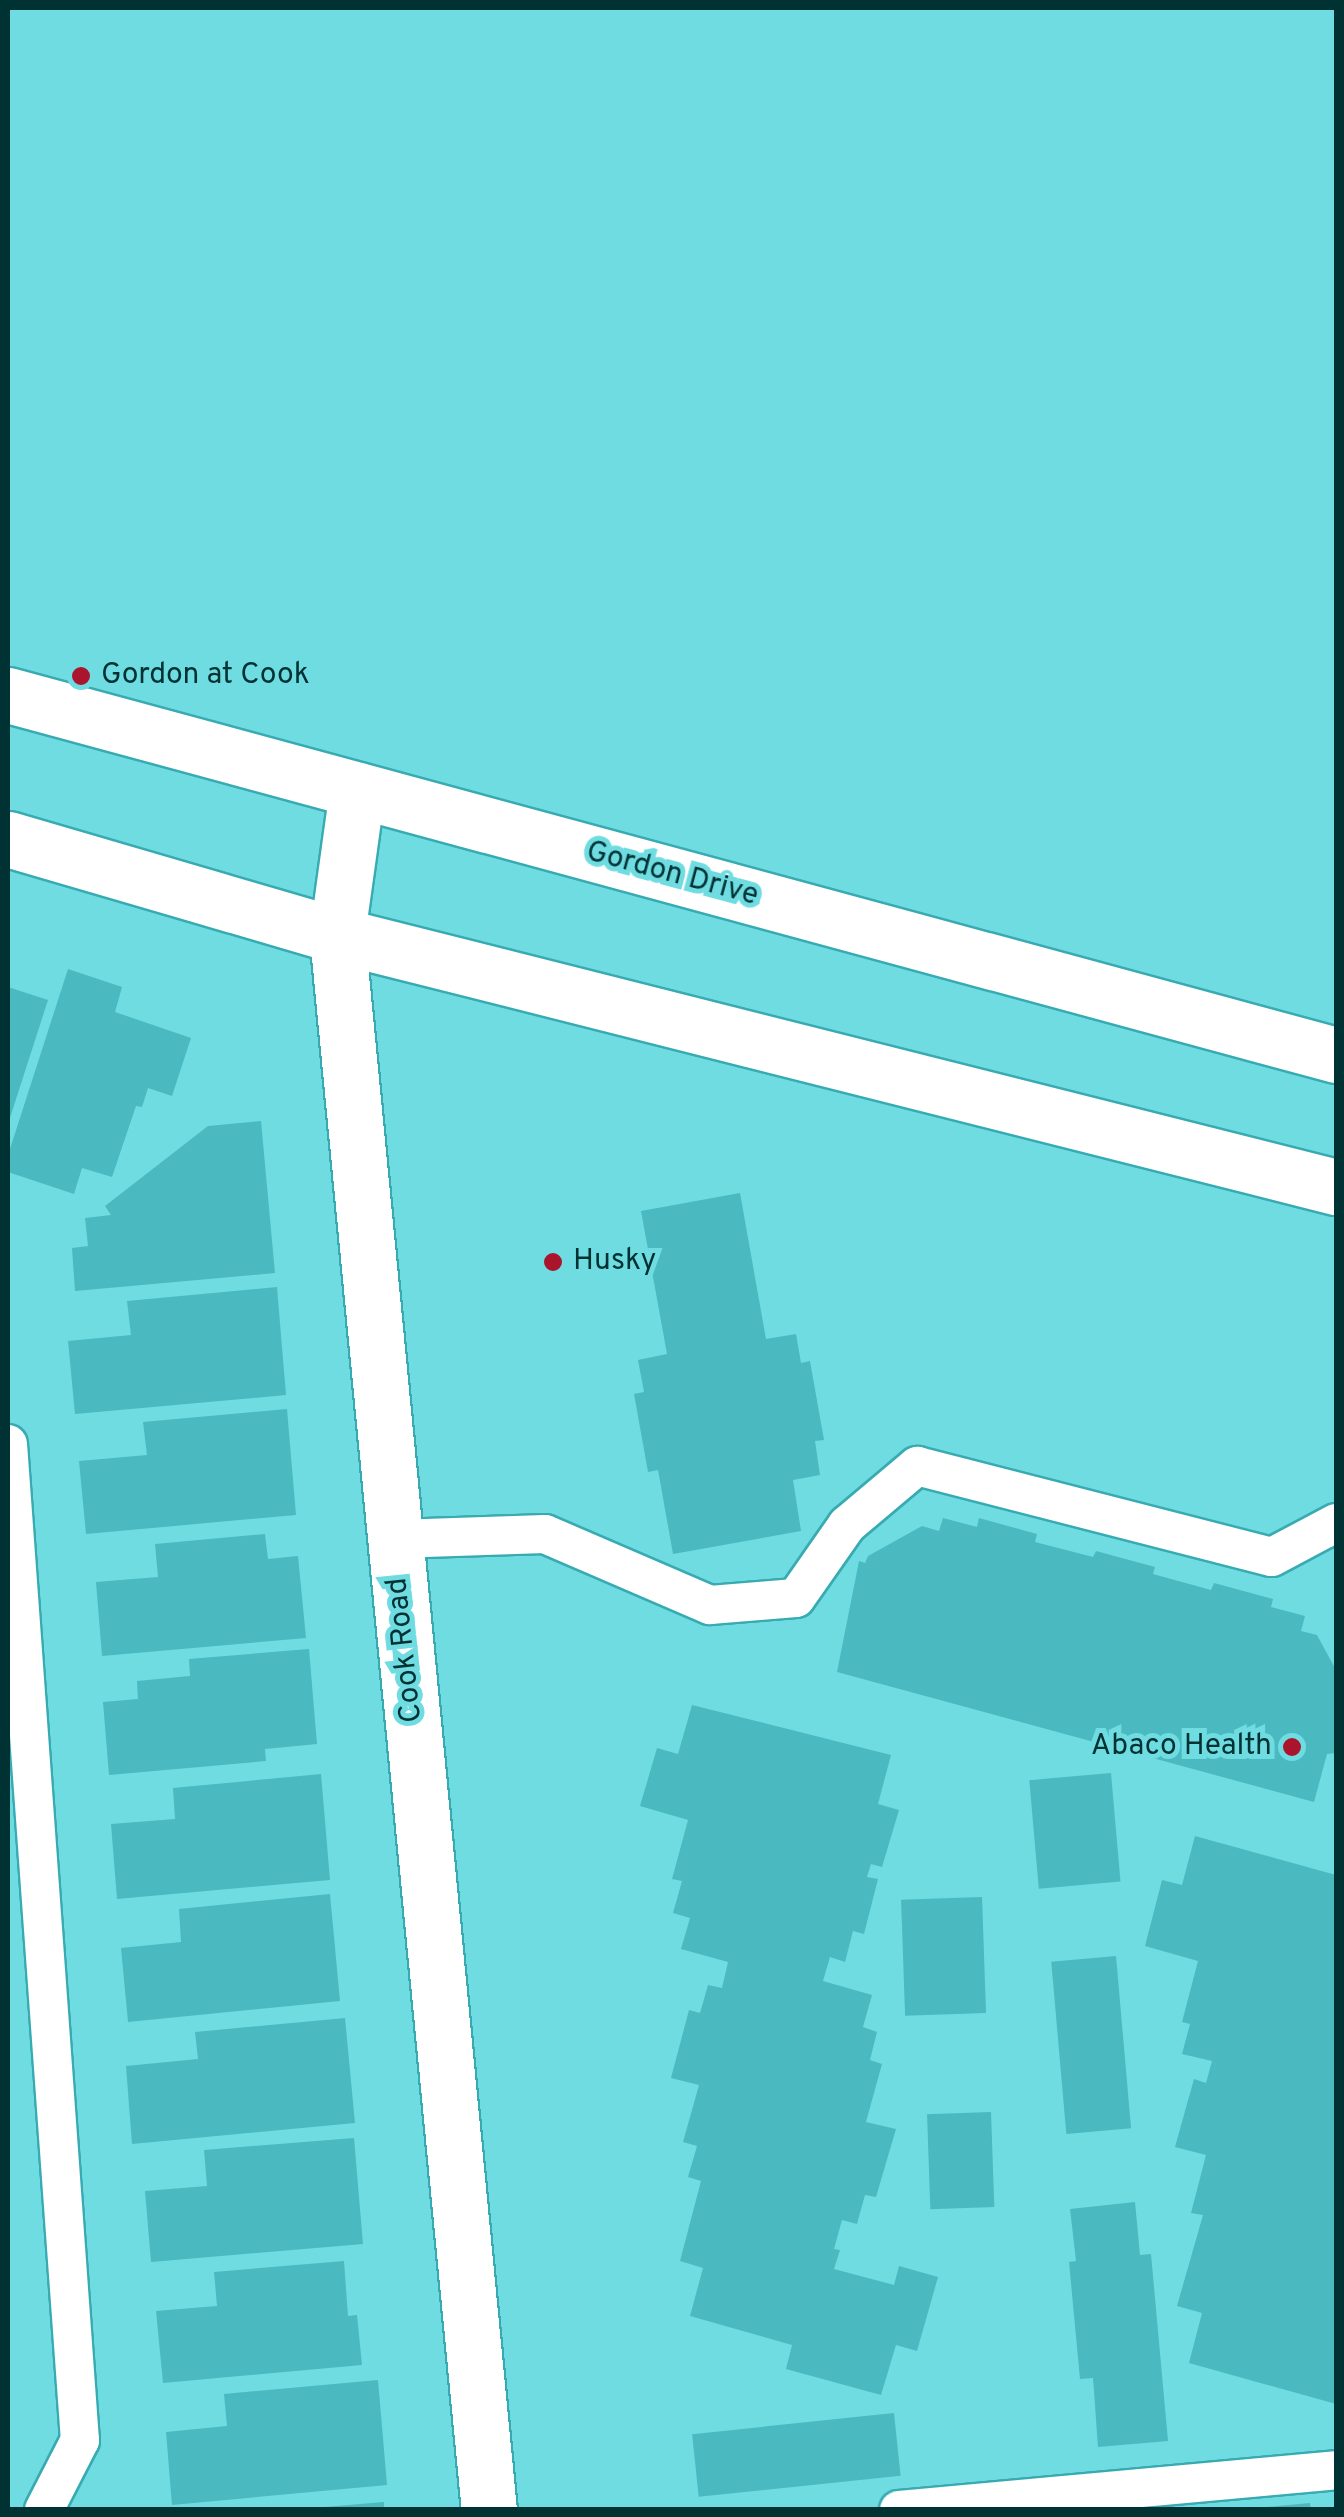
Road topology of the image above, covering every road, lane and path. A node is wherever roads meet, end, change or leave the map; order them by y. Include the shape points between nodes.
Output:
1 (8, 694) edge
2 (357, 790) junction
3 (8, 839) edge
4 (337, 935) junction
5 (1336, 1055) edge
6 (1334, 1177) edge
7 (8, 1444) edge
8 (1336, 1523) edge
9 (395, 1539) junction
10 (1336, 2470) edge
11 (44, 2510) edge
12 (490, 2510) edge
13 (899, 2510) edge

1 - 2 main road, Gordon Drive
2 - 4 main road, Cook Road
2 - 5 main road, Gordon Drive
3 - 4 main road
4 - 6 main road
4 - 9 main road, Cook Road
7 - 11 lane via 80,2440
8 - 9 lane via 1272,1557 917,1466 846,1526 796,1598 710,1605 545,1534
9 - 12 main road, Cook Road
10 - 13 lane

